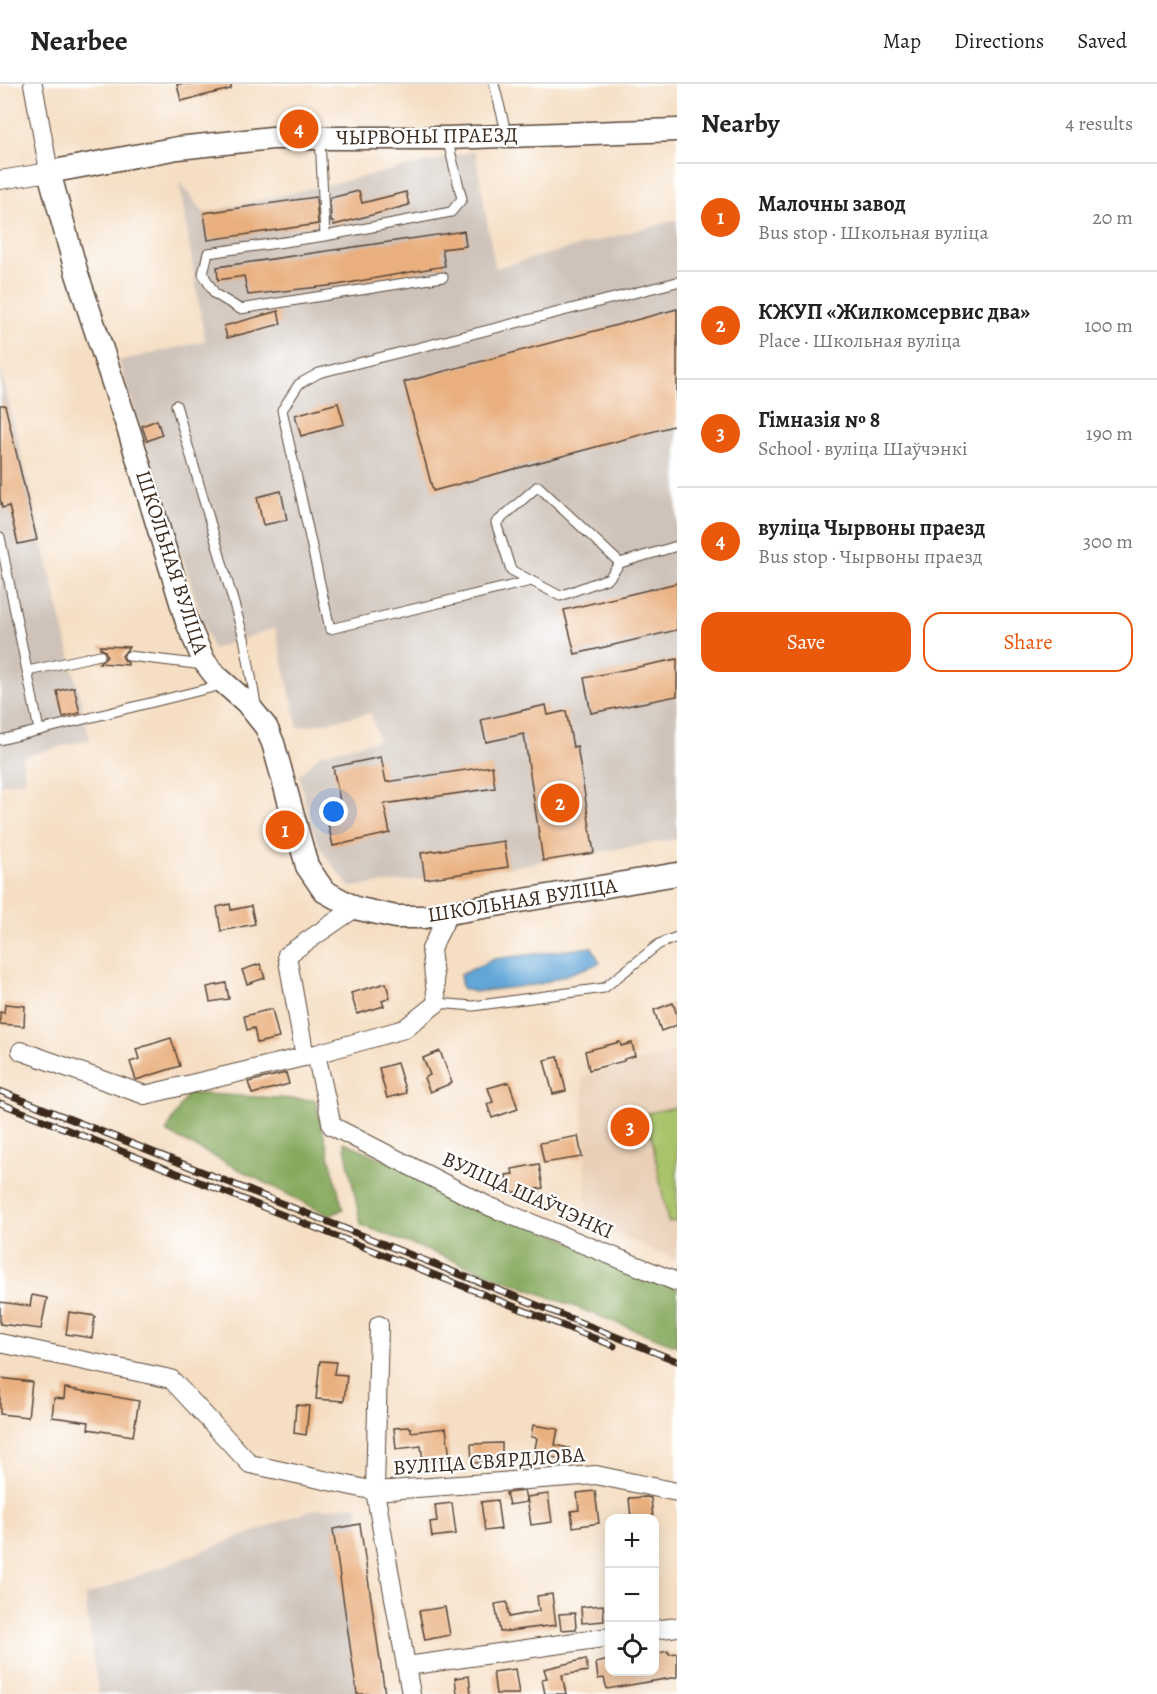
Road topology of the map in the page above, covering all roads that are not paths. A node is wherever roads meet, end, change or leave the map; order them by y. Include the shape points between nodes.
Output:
1 (33, 84) edge
2 (494, 84) edge
3 (677, 129) edge
4 (507, 135) junction
5 (447, 138) junction
6 (320, 139) junction
7 (49, 172) junction
8 (0, 180) edge
9 (325, 236) junction
10 (443, 277) dead end
11 (677, 282) edge
12 (176, 405) dead end
13 (0, 536) edge
14 (677, 546) edge
15 (620, 563) junction
16 (531, 580) junction
17 (100, 655) dead end
18 (129, 656) dead end
19 (207, 665) junction
20 (28, 671) junction
21 (224, 684) junction
22 (258, 715) junction
23 (39, 730) junction
24 (0, 740) edge
25 (677, 874) edge
26 (355, 908) junction
27 (449, 913) junction
28 (677, 937) edge
29 (437, 1002) junction
30 (21, 1051) dead end
31 (310, 1056) junction
32 (677, 1282) edge
33 (379, 1325) dead end
34 (0, 1343) edge
35 (375, 1491) junction
36 (677, 1492) edge
37 (677, 1627) edge
38 (659, 1629) edge
39 (605, 1638) edge
40 (407, 1666) junction
41 (411, 1694) edge

1 - 7 street
2 - 4 lane
3 - 4 street, ЧЫРВОНЫ ПРАЕЗД
4 - 5 street, ЧЫРВОНЫ ПРАЕЗД
5 - 6 street, ЧЫРВОНЫ ПРАЕЗД
5 - 9 lane via 462,199 451,212
6 - 7 street, ЧЫРВОНЫ ПРАЕЗД via 272,138 178,148
6 - 9 lane
7 - 8 street, ЧЫРВОНЫ ПРАЕЗД
7 - 19 street, ШКОЛЬНАЯ ВУЛІЦА via 77,274 187,622
9 - 10 lane via 208,253 203,274 215,294 240,309
11 - 16 lane via 319,373 300,384 282,410 330,629
12 - 22 lane via 244,638
13 - 20 lane
14 - 15 lane
15 - 16 lane via 609,579 560,596
15 - 16 lane via 537,486 496,523 511,570
17 - 20 lane
18 - 19 lane
19 - 21 street, ШКОЛЬНАЯ ВУЛІЦА
20 - 23 lane
21 - 22 street, ШКОЛЬНАЯ ВУЛІЦА
21 - 23 lane
22 - 26 street, ШКОЛЬНАЯ ВУЛІЦА via 273,743 307,866 324,891
23 - 24 lane
25 - 27 street, ШКОЛЬНАЯ ВУЛІЦА
26 - 27 street, ШКОЛЬНАЯ ВУЛІЦА via 396,917
26 - 31 street via 287,955
27 - 29 street via 431,950
28 - 29 lane via 659,944 604,988 473,1006
29 - 31 street via 404,1029
30 - 31 street via 145,1095
31 - 32 street, ВУЛІЦА ШАЎЧЭНКІ via 333,1126 486,1206
33 - 35 street
34 - 35 street, ВУЛІЦА СВЯРДЛОВА via 171,1379 250,1464
35 - 36 street, ВУЛІЦА СВЯРДЛОВА via 596,1475
35 - 40 street
37 - 38 street
39 - 40 street
40 - 41 street

